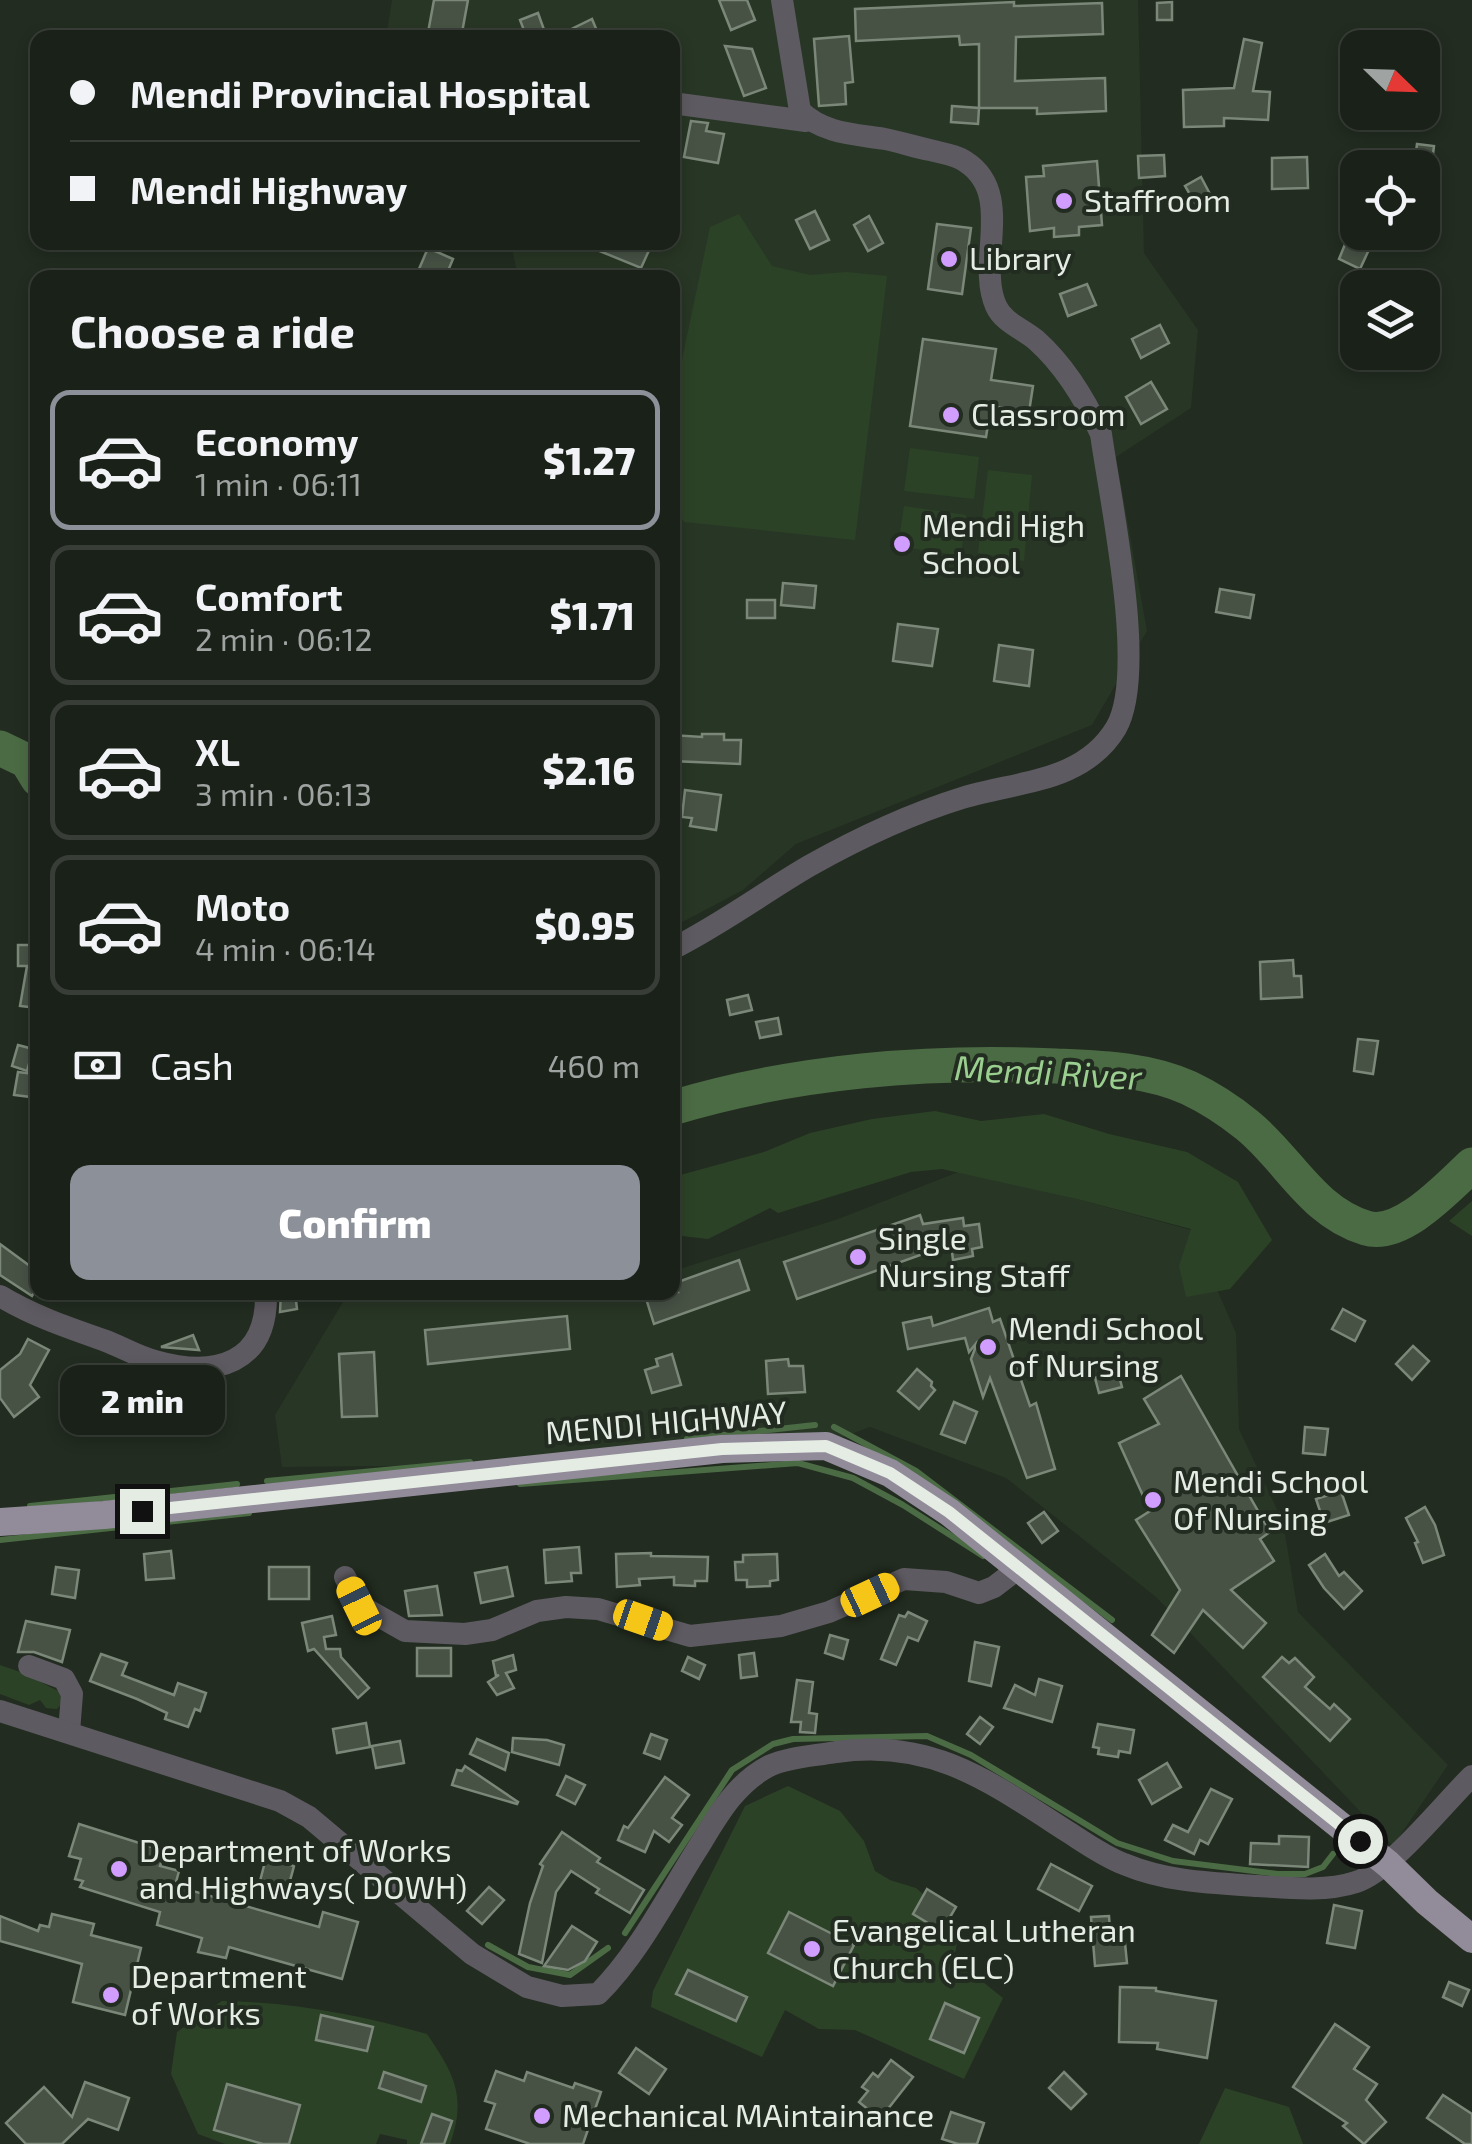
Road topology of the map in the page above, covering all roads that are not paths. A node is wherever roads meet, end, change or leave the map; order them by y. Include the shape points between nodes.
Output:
1 (782, 0) edge
2 (680, 104) edge
3 (807, 118) junction
4 (680, 944) edge
5 (0, 1296) edge
6 (266, 1300) edge
7 (0, 1522) edge
8 (1020, 1567) junction
9 (345, 1576) dead end
10 (30, 1666) dead end
11 (0, 1712) edge
12 (69, 1732) junction
13 (1472, 1776) edge
14 (1388, 1864) junction
15 (1472, 1939) edge

1 - 3 street via 794,84
2 - 3 street
3 - 4 street via 857,137 944,153 968,162 984,184 994,206 992,296 998,312 1055,360 1101,434 1126,614 1126,700 1116,728 1083,763 1045,780 994,788 914,814 810,866
5 - 6 street via 155,1361 210,1367 253,1349
7 - 8 main road, MENDI HIGHWAY via 722,1449 826,1446 890,1473
8 - 9 street via 979,1592 904,1579 781,1626 690,1636 598,1609 566,1607 492,1630 405,1632 359,1606
8 - 14 main road, MENDI HIGHWAY
10 - 12 street via 64,1679 72,1694
11 - 12 street
12 - 14 street via 280,1801 472,1954 528,1988 562,1996 598,1994 610,1982 715,1816 769,1766 794,1759 908,1750 958,1765 1094,1848 1174,1881 1328,1887 1357,1882
13 - 14 street
14 - 15 main road, MENDI HIGHWAY

